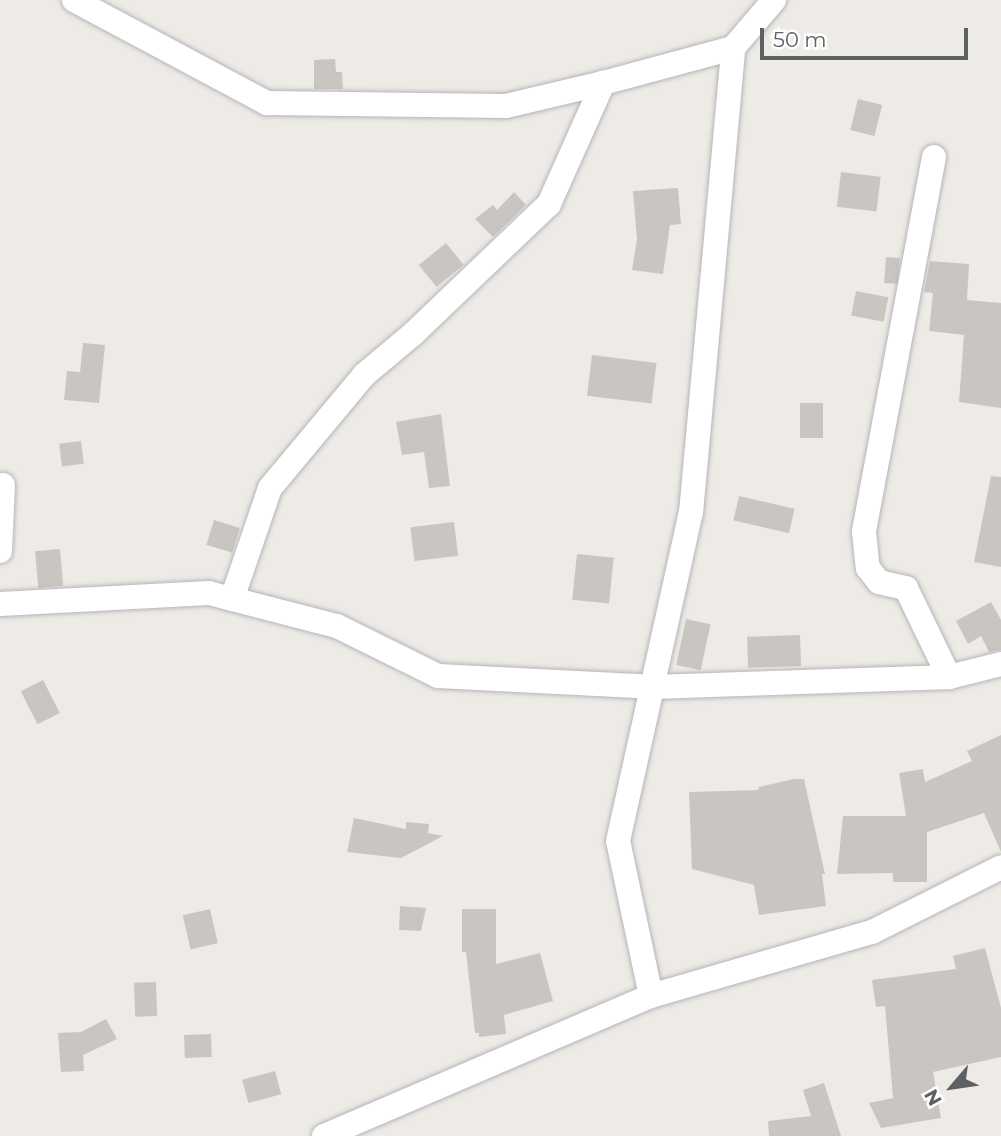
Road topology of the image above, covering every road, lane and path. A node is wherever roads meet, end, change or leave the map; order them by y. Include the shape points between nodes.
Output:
1 (74, 0) edge
2 (774, 0) edge
3 (733, 48) junction
4 (603, 83) junction
5 (934, 158) dead end
6 (3, 485) dead end
7 (0, 551) edge
8 (232, 599) junction
9 (0, 604) edge
10 (1001, 664) edge
11 (949, 677) junction
12 (652, 687) junction
13 (1001, 867) edge
14 (651, 996) junction
15 (324, 1136) edge

1 - 4 street via 267,103 506,106
2 - 3 street
3 - 4 street
3 - 12 street via 691,513
4 - 8 street via 549,204 364,375 270,488
5 - 11 street via 864,531 869,568 879,582 906,588
6 - 7 street
8 - 9 street via 209,593
8 - 12 street via 337,626 438,676
10 - 11 street
11 - 12 street
12 - 14 street via 618,841
13 - 14 street via 872,932
14 - 15 street

